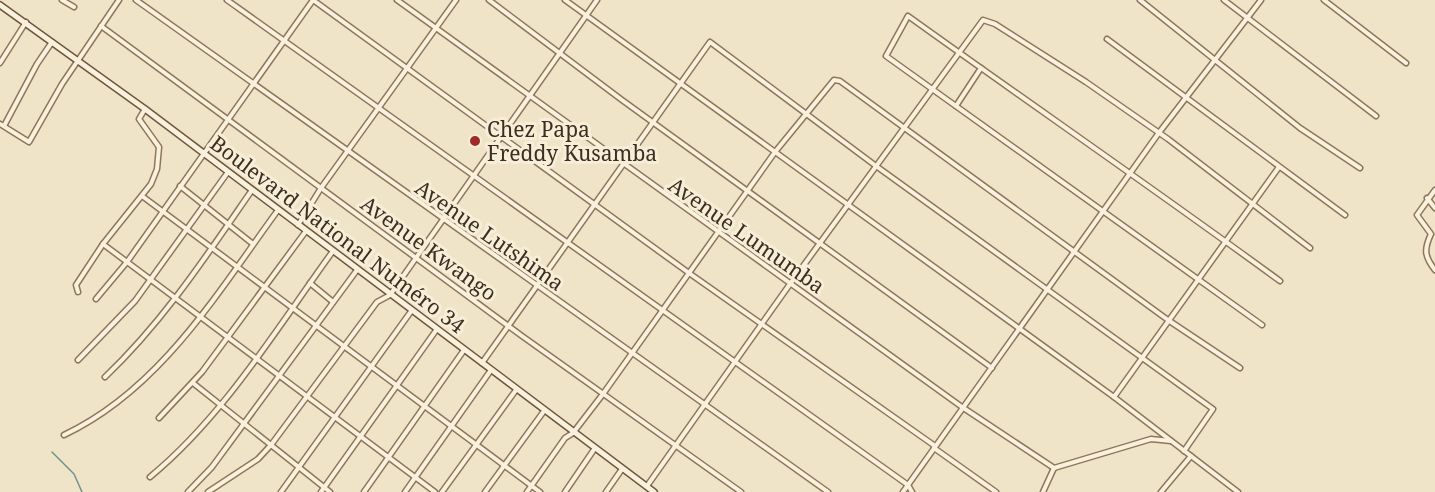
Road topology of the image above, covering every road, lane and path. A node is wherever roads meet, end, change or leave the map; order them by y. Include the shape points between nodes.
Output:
1 (62, 0) edge
2 (119, 0) edge
3 (136, 0) edge
4 (227, 0) edge
5 (313, 0) edge
6 (397, 0) edge
7 (456, 0) edge
8 (489, 0) edge
9 (565, 0) edge
10 (597, 0) edge
11 (1140, 0) edge
12 (1224, 0) edge
13 (1261, 0) edge
14 (1324, 0) edge
15 (0, 4) edge
16 (74, 7) dead end
17 (587, 15) junction
18 (1248, 18) junction
19 (27, 22) junction
20 (101, 26) junction
21 (436, 29) junction
22 (1107, 39) dead end
23 (52, 42) junction
24 (285, 42) junction
25 (959, 52) junction
26 (560, 53) junction
27 (1216, 58) junction
28 (78, 61) junction
29 (0, 63) edge
30 (1406, 63) dead end
31 (981, 68) junction
32 (407, 69) junction
33 (254, 83) junction
34 (680, 84) junction
35 (932, 90) junction
36 (530, 96) junction
37 (1186, 98) junction
38 (956, 106) junction
39 (146, 109) junction
40 (378, 109) junction
41 (804, 113) junction
42 (1376, 116) dead end
43 (228, 121) junction
44 (654, 123) junction
45 (2, 125) edge
46 (903, 127) junction
47 (1158, 134) junction
48 (501, 136) junction
49 (349, 151) junction
50 (775, 152) junction
51 (203, 153) junction
52 (623, 165) junction
53 (876, 166) junction
54 (1279, 167) junction
55 (1360, 168) dead end
56 (228, 172) junction
57 (1130, 174) junction
58 (473, 176) junction
59 (180, 186) junction
60 (321, 188) junction
61 (252, 190) junction
62 (747, 190) junction
63 (1435, 190) edge
64 (142, 196) junction
65 (1427, 198) junction
66 (1251, 203) junction
67 (203, 205) junction
68 (595, 205) junction
69 (848, 205) junction
70 (1435, 208) edge
71 (278, 210) junction
72 (162, 211) junction
73 (1103, 212) junction
74 (1345, 215) dead end
75 (443, 217) junction
76 (298, 225) junction
77 (228, 226) junction
78 (186, 230) junction
79 (306, 231) junction
80 (718, 233) junction
81 (1224, 240) junction
82 (567, 243) junction
83 (103, 244) junction
84 (253, 244) junction
85 (819, 244) junction
86 (1310, 248) dead end
87 (211, 249) junction
88 (333, 251) junction
89 (1075, 251) junction
90 (415, 257) junction
91 (127, 262) junction
92 (235, 267) junction
93 (357, 270) junction
94 (1435, 270) edge
95 (689, 273) junction
96 (1197, 280) junction
97 (150, 281) junction
98 (1280, 281) dead end
99 (310, 283) junction
100 (790, 284) junction
101 (537, 286) junction
102 (263, 288) junction
103 (1046, 290) junction
104 (78, 292) dead end
105 (390, 294) junction
106 (96, 299) dead end
107 (176, 299) junction
108 (333, 302) junction
109 (291, 309) junction
110 (412, 310) junction
111 (663, 311) junction
112 (199, 317) junction
113 (1168, 320) junction
114 (763, 323) junction
115 (1262, 326) dead end
116 (316, 327) junction
117 (510, 327) junction
118 (437, 329) junction
119 (1019, 330) junction
120 (226, 338) junction
121 (344, 347) junction
122 (464, 350) junction
123 (632, 351) junction
124 (255, 359) junction
125 (1142, 359) junction
126 (78, 360) dead end
127 (482, 363) junction
128 (735, 363) junction
129 (371, 367) junction
130 (1240, 368) dead end
131 (992, 369) junction
132 (491, 370) junction
133 (105, 376) dead end
134 (279, 377) junction
135 (193, 382) junction
136 (397, 386) junction
137 (516, 390) junction
138 (603, 394) junction
139 (306, 397) junction
140 (1114, 397) junction
141 (220, 404) junction
142 (706, 404) junction
143 (962, 406) junction
144 (425, 407) junction
145 (544, 411) junction
146 (159, 418) dead end
147 (334, 418) junction
148 (244, 424) junction
149 (452, 427) junction
150 (573, 433) junction
151 (64, 435) dead end
152 (360, 437) junction
153 (1172, 441) junction
154 (477, 445) junction
155 (271, 446) junction
156 (675, 447) junction
157 (934, 447) junction
158 (595, 448) junction
159 (1184, 451) junction
160 (1191, 456) junction
161 (388, 458) junction
162 (504, 465) junction
163 (299, 467) junction
164 (1054, 468) junction
165 (622, 469) junction
166 (150, 477) dead end
167 (415, 477) junction
168 (531, 485) junction
169 (908, 485) junction
170 (323, 490) edge
171 (649, 490) edge
172 (188, 492) edge
173 (208, 492) edge
174 (281, 492) edge
175 (330, 492) edge
176 (364, 492) edge
177 (405, 492) edge
178 (435, 492) edge
179 (442, 492) edge
180 (485, 492) edge
181 (527, 492) edge
182 (540, 492) edge
183 (565, 492) edge
184 (606, 492) edge
185 (741, 492) edge
186 (828, 492) edge
187 (903, 492) edge
188 (912, 492) edge
189 (996, 492) edge
190 (1043, 492) edge
191 (1161, 492) edge
192 (1238, 492) edge

1 - 16 street
2 - 20 street
3 - 33 street, Avenue Lutshima
4 - 24 street
5 - 24 street
5 - 32 street
6 - 21 street, Avenue Lumumba
7 - 21 street
8 - 26 street
9 - 17 street
10 - 17 street
11 - 27 street
12 - 18 street
13 - 18 street
14 - 30 street
15 - 19 main road, Boulevard National Numéro 34
17 - 26 street
17 - 34 street
18 - 27 street
18 - 42 street
19 - 23 main road, Boulevard National Numéro 34
19 - 29 street
20 - 28 street
20 - 43 street, Avenue Kwango
21 - 32 street
21 - 36 street, Avenue Lumumba
22 - 37 street
23 - 28 main road, Boulevard National Numéro 34
23 - 45 street
24 - 33 street
24 - 40 street
25 - 31 street
25 - 35 street
25 - 35 street via 908,15 886,56
25 - 47 street via 983,20 995,24
26 - 36 street
26 - 44 street
27 - 37 street
27 - 55 street via 1300,128
28 - 39 main road, Boulevard National Numéro 34
28 - 45 street via 29,142
31 - 38 street
31 - 57 street
32 - 40 street
32 - 48 street
33 - 43 street
33 - 49 street, Avenue Lutshima
34 - 41 street via 710,42
34 - 44 street
34 - 50 street
35 - 38 street
35 - 46 street
36 - 48 street
36 - 52 street, Avenue Lumumba
37 - 47 street
37 - 54 street
38 - 73 street
39 - 51 main road, Boulevard National Numéro 34
39 - 64 street via 139,119 159,151 156,174
40 - 49 street
40 - 58 street
41 - 46 street via 834,80
41 - 50 street
41 - 53 street
43 - 51 street
43 - 60 street, Avenue Kwango
44 - 52 street
44 - 62 street
46 - 53 street
46 - 89 street
47 - 57 street
47 - 66 street
48 - 58 street
48 - 68 street
49 - 60 street
49 - 75 street, Avenue Lutshima
50 - 62 street
50 - 69 street
51 - 56 main road, Boulevard National Numéro 34
51 - 59 street
52 - 68 street
52 - 80 street, Avenue Lumumba
53 - 69 street
53 - 103 street
54 - 66 street
54 - 74 street
56 - 61 main road, Boulevard National Numéro 34
56 - 67 street
57 - 73 street
57 - 81 street
58 - 75 street
58 - 82 street
59 - 67 street
59 - 72 street
60 - 76 street
60 - 90 street, Avenue Kwango
61 - 71 main road, Boulevard National Numéro 34
61 - 77 street
62 - 80 street
62 - 85 street
63 - 65 street
64 - 72 street
64 - 83 street
65 - 70 street
65 - 94 street via 1417,214 1431,234 1425,256
66 - 81 street
66 - 86 street
67 - 77 street
67 - 78 street
68 - 82 street
68 - 95 street
69 - 85 street
69 - 119 street
71 - 76 main road, Boulevard National Numéro 34
71 - 84 street
72 - 78 street
72 - 91 street
73 - 89 street
73 - 96 street
75 - 90 street
75 - 101 street, Avenue Lutshima
76 - 79 main road, Boulevard National Numéro 34
77 - 84 street
77 - 87 street
78 - 87 street
78 - 97 street
79 - 88 main road, Boulevard National Numéro 34
79 - 102 street
80 - 95 street
80 - 100 street, Avenue Lumumba
81 - 96 street
81 - 98 street
82 - 101 street
82 - 111 street
83 - 91 street
83 - 104 street via 76,285
84 - 92 street
85 - 100 street
85 - 131 street
87 - 92 street
87 - 107 street
88 - 93 main road, Boulevard National Numéro 34
88 - 99 street
89 - 103 street
89 - 113 street
90 - 105 street
90 - 117 street, Avenue Kwango
91 - 97 street
91 - 106 street
92 - 102 street
92 - 112 street
93 - 105 main road, Boulevard National Numéro 34
93 - 108 street
95 - 111 street
95 - 114 street
96 - 113 street
96 - 115 street
97 - 107 street
97 - 126 street via 120,320
99 - 108 street
99 - 109 street
100 - 114 street
100 - 143 street, Avenue Lumumba
101 - 117 street
101 - 123 street, Avenue Lutshima
102 - 109 street
102 - 120 street
103 - 119 street
103 - 125 street
105 - 110 main road, Boulevard National Numéro 34
105 - 121 street via 377,302
107 - 112 street
107 - 133 street via 134,349
108 - 116 street
109 - 116 street
109 - 124 street
110 - 118 main road, Boulevard National Numéro 34
110 - 129 street
111 - 123 street
111 - 128 street
112 - 120 street
112 - 151 street via 153,372 97,417
113 - 125 street
113 - 130 street
114 - 128 street
114 - 157 street
116 - 121 street
116 - 134 street
117 - 127 street
117 - 138 street, Avenue Kwango
118 - 122 main road, Boulevard National Numéro 34
118 - 136 street
119 - 131 street
119 - 140 street
120 - 124 street
120 - 135 street
121 - 129 street
121 - 139 street
122 - 127 main road, Boulevard National Numéro 34
122 - 144 street
123 - 138 street
123 - 142 street, Avenue Lutshima
124 - 134 street
124 - 141 street
125 - 140 street
125 - 159 street via 1213,409
127 - 132 main road, Boulevard National Numéro 34
128 - 142 street
128 - 169 street
129 - 136 street
129 - 147 street
131 - 143 street
132 - 137 main road, Boulevard National Numéro 34
132 - 149 street
134 - 139 street
134 - 148 street
135 - 141 street
135 - 146 street
136 - 144 street
136 - 152 street
137 - 145 main road, Boulevard National Numéro 34
137 - 154 street
138 - 150 street
138 - 156 street, Avenue Kwango
139 - 147 street
139 - 155 street
140 - 153 street
141 - 148 street
141 - 166 street via 193,438
142 - 156 street
142 - 186 street, Avenue Lutshima
143 - 157 street
143 - 164 street, Avenue Lumumba
144 - 149 street
144 - 161 street
145 - 150 main road, Boulevard National Numéro 34
145 - 162 street
147 - 152 street
147 - 163 street
148 - 155 street
148 - 172 street
149 - 154 street
149 - 167 street
150 - 158 main road, Boulevard National Numéro 34
150 - 168 street via 565,438
152 - 161 street
152 - 170 street
153 - 159 street
153 - 164 street via 1151,439
154 - 162 street
154 - 179 street
155 - 163 street
155 - 173 street
156 - 171 street
156 - 185 street, Avenue Kwango
157 - 169 street
157 - 189 street
158 - 165 main road, Boulevard National Numéro 34
158 - 183 street
159 - 160 street
160 - 191 street
160 - 192 street
161 - 167 street
161 - 176 street
162 - 168 street
162 - 180 street
163 - 170 street
163 - 174 street
164 - 190 street
165 - 171 main road, Boulevard National Numéro 34
165 - 184 street
167 - 177 street
167 - 178 street
168 - 181 street
168 - 182 street
169 - 187 street
169 - 188 street
170 - 175 street

